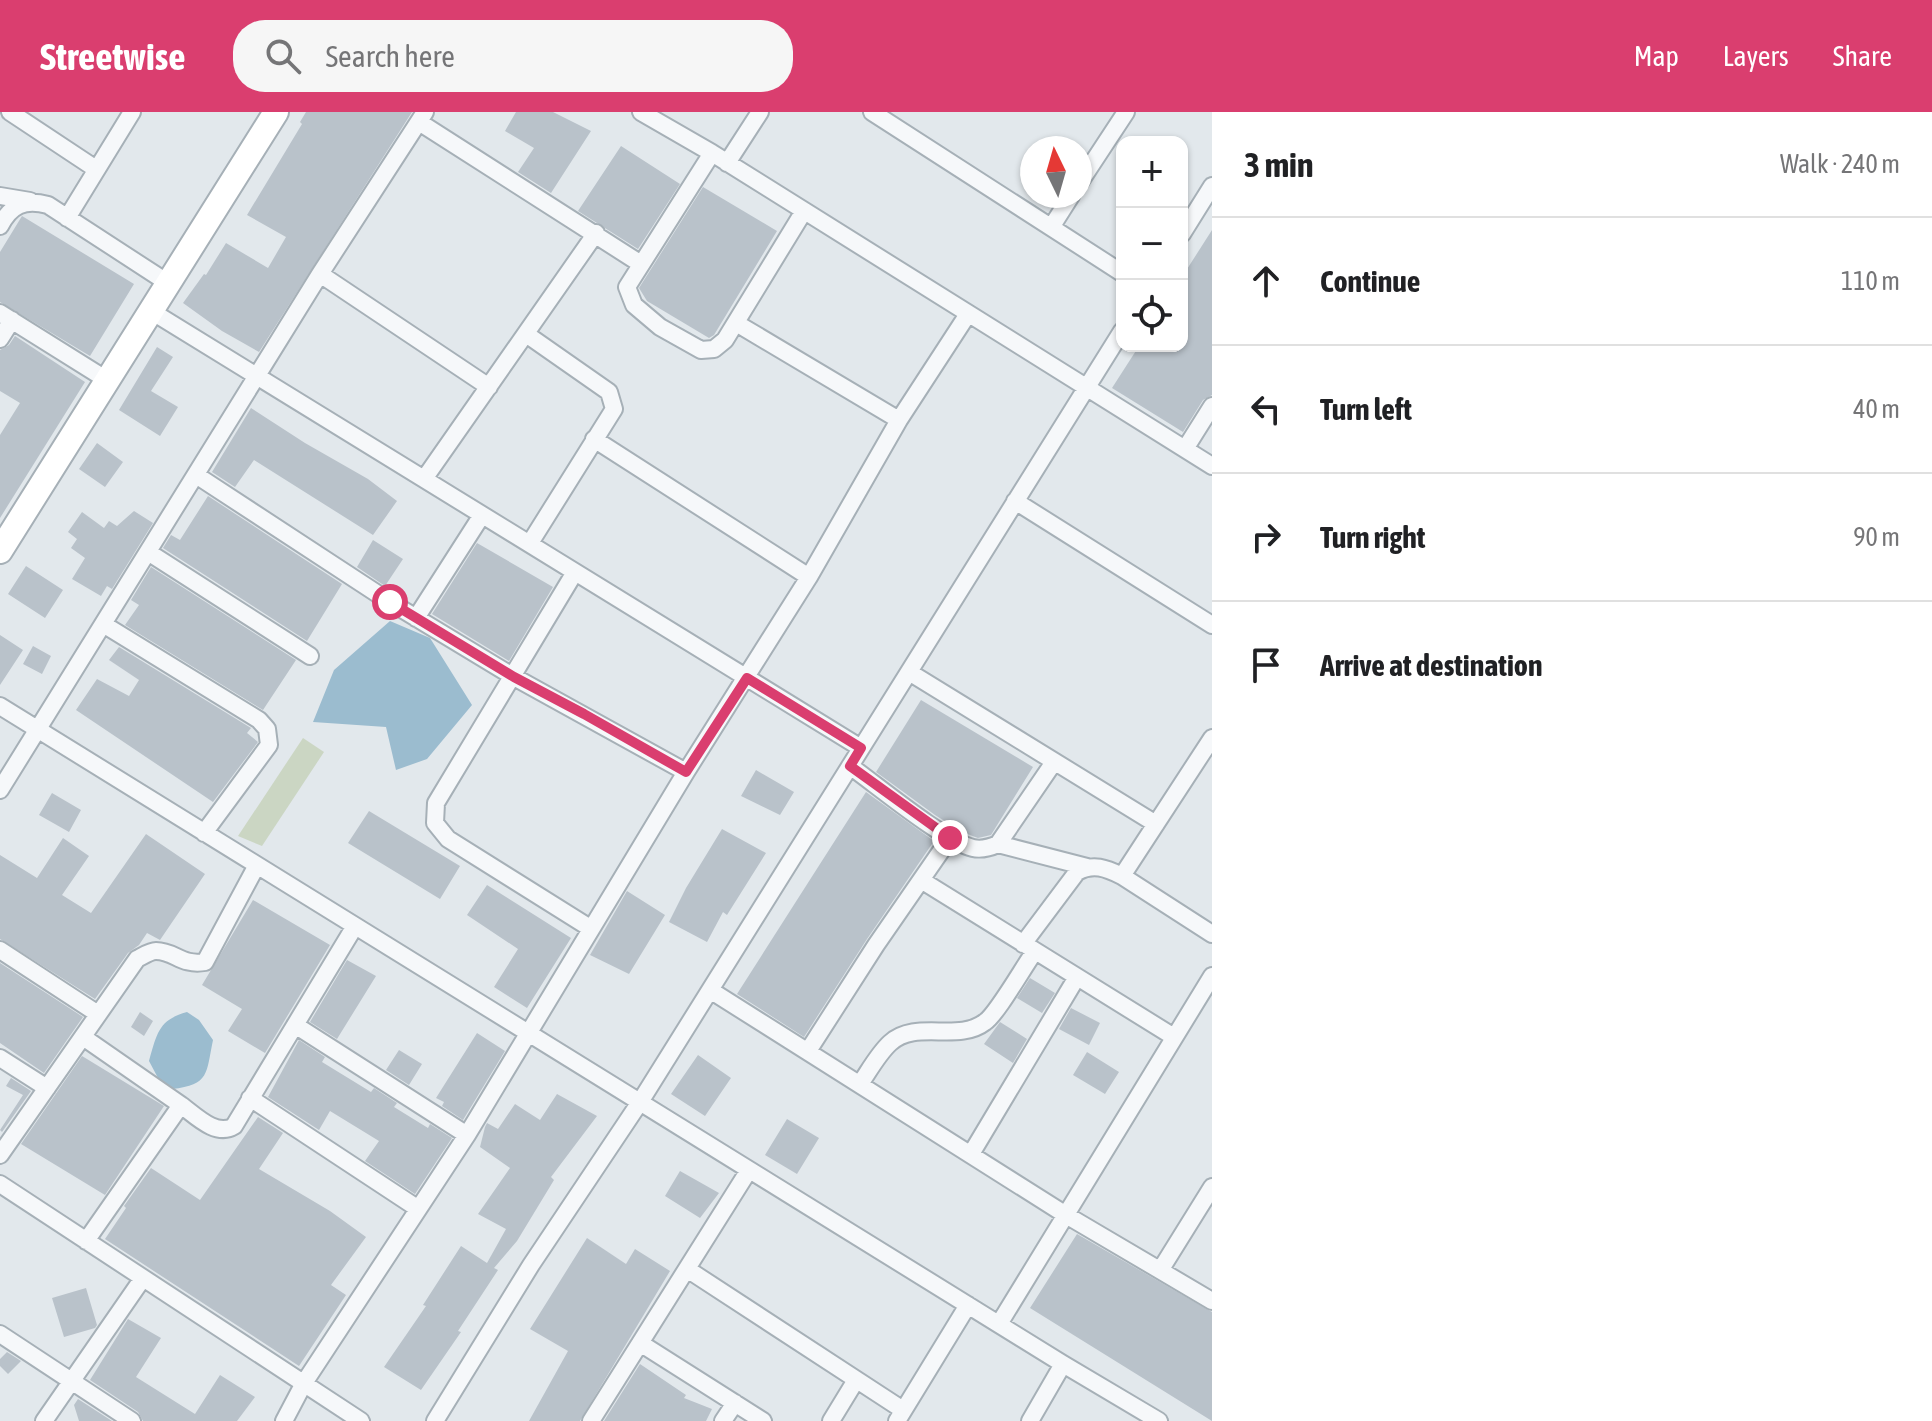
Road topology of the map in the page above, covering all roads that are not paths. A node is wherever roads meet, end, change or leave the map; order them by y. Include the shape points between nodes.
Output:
1 (10, 112) edge
2 (132, 112) edge
3 (276, 112) edge
4 (641, 112) edge
5 (760, 112) edge
6 (872, 112) edge
7 (1126, 112) edge
8 (422, 117) edge
9 (896, 118) edge
10 (712, 153) junction
11 (727, 163) junction
12 (1092, 164) edge
13 (96, 169) junction
14 (1212, 186) edge
15 (0, 196) edge
16 (33, 202) junction
17 (1063, 208) edge
18 (804, 211) junction
19 (67, 218) junction
20 (1188, 224) edge
21 (0, 226) edge
22 (1052, 226) junction
23 (596, 233) junction
24 (641, 264) junction
25 (1116, 269) edge
26 (320, 274) junction
27 (168, 283) junction
28 (151, 311) junction
29 (968, 314) junction
30 (6, 317) edge
31 (736, 323) junction
32 (526, 334) junction
33 (0, 339) edge
34 (1116, 341) edge
35 (257, 376) junction
36 (107, 380) junction
37 (489, 387) junction
38 (1087, 387) junction
39 (1212, 406) edge
40 (899, 420) junction
41 (594, 439) junction
42 (1185, 449) junction
43 (1212, 466) edge
44 (196, 475) junction
45 (424, 479) junction
46 (1015, 501) junction
47 (482, 515) junction
48 (530, 543) junction
49 (1, 549) edge
50 (148, 552) junction
51 (575, 572) junction
52 (809, 577) junction
53 (416, 618) junction
54 (103, 624) junction
55 (1212, 625) edge
56 (310, 656) dead end
57 (909, 672) junction
58 (514, 677) junction
59 (747, 678) junction
60 (0, 706) edge
61 (38, 730) junction
62 (1212, 738) edge
63 (861, 748) junction
64 (1054, 762) junction
65 (850, 766) junction
66 (686, 772) junction
67 (0, 790) edge
68 (1156, 824) junction
69 (204, 833) junction
70 (950, 838) junction
71 (998, 844) junction
72 (257, 865) junction
73 (1087, 867) junction
74 (1122, 876) junction
75 (921, 880) junction
76 (355, 926) junction
77 (590, 928) junction
78 (1212, 934) edge
79 (1029, 947) junction
80 (0, 950) edge
81 (1212, 976) edge
82 (1077, 977) junction
83 (710, 990) junction
84 (1205, 1001) edge
85 (98, 1014) junction
86 (295, 1025) junction
87 (527, 1032) junction
88 (83, 1037) junction
89 (1174, 1037) junction
90 (808, 1051) junction
91 (0, 1058) edge
92 (860, 1084) junction
93 (47, 1088) junction
94 (250, 1098) junction
95 (640, 1102) junction
96 (181, 1105) junction
97 (467, 1135) junction
98 (971, 1154) junction
99 (0, 1155) edge
100 (749, 1170) junction
101 (0, 1184) edge
102 (1212, 1187) edge
103 (417, 1208) junction
104 (1066, 1215) junction
105 (86, 1241) junction
106 (687, 1269) junction
107 (1161, 1269) junction
108 (143, 1278) junction
109 (1212, 1301) edge
110 (968, 1305) junction
111 (999, 1324) junction
112 (0, 1334) edge
113 (640, 1343) junction
114 (1063, 1364) junction
115 (856, 1380) junction
116 (72, 1383) junction
117 (304, 1383) junction
118 (735, 1403) junction
119 (900, 1416) edge
120 (44, 1421) edge
121 (132, 1421) edge
122 (284, 1421) edge
123 (361, 1421) edge
124 (435, 1421) edge
125 (591, 1421) edge
126 (723, 1421) edge
127 (763, 1421) edge
128 (831, 1421) edge
129 (1030, 1421) edge
130 (1159, 1421) edge

1 - 13 street
2 - 13 street
3 - 27 street
4 - 10 street
5 - 11 street
6 - 9 street
7 - 12 street
8 - 23 street
8 - 26 street
9 - 22 street
10 - 11 street
10 - 24 street
11 - 18 street
13 - 19 street
14 - 20 street
15 - 16 street
16 - 19 street
16 - 21 street via 7,213
17 - 22 street
18 - 29 street
18 - 31 street
19 - 27 street
22 - 25 street
23 - 24 street
23 - 32 street
24 - 31 street via 627,287 629,297 660,327 701,350 714,349
26 - 35 street
26 - 37 street
27 - 28 street
28 - 35 street
28 - 36 street
29 - 38 street
29 - 40 street
30 - 33 street
30 - 36 street
31 - 40 street
32 - 37 street
32 - 41 street via 609,392 614,409
34 - 38 street
35 - 44 street
35 - 45 street
36 - 49 street
37 - 45 street
38 - 42 street
38 - 46 street
39 - 42 street
40 - 52 street
41 - 48 street
41 - 52 street
42 - 43 street
44 - 50 street
44 - 53 street
45 - 47 street
46 - 55 street
46 - 57 street
47 - 48 street
47 - 53 street
48 - 51 street
50 - 54 street
50 - 56 street
51 - 58 street
51 - 59 street
52 - 59 street
53 - 58 street
54 - 61 street
54 - 69 street via 267,729 269,745
57 - 63 street
57 - 64 street
58 - 66 street
58 - 77 street via 436,803 435,823 448,839
59 - 63 street
59 - 66 street
60 - 61 street
61 - 67 street
61 - 69 street
62 - 68 street
63 - 65 street
64 - 68 street
64 - 71 street
65 - 70 street
65 - 83 street
66 - 77 street
68 - 74 street
69 - 72 street
70 - 71 street via 972,848
70 - 75 street
71 - 73 street
72 - 76 street
72 - 85 street via 205,962 190,964 155,951 137,959
73 - 74 street
73 - 79 street via 1077,872
74 - 78 street
75 - 79 street
75 - 90 street
76 - 86 street
76 - 87 street
77 - 87 street
79 - 82 street
79 - 92 street via 986,1022 968,1031 902,1035 889,1044
80 - 85 street
81 - 84 street
82 - 89 street
82 - 98 street
83 - 90 street
83 - 95 street
84 - 89 street
85 - 88 street
86 - 94 street
86 - 97 street
87 - 95 street
87 - 97 street
88 - 93 street
88 - 96 street
89 - 104 street
90 - 92 street
91 - 93 street
92 - 98 street
93 - 99 street
94 - 96 street via 226,1131
94 - 103 street
95 - 100 street
95 - 124 street
96 - 105 street
97 - 103 street
98 - 104 street
100 - 106 street
100 - 110 street
101 - 105 street
102 - 107 street
103 - 117 street
104 - 107 street
104 - 111 street
105 - 108 street
106 - 113 street
106 - 115 street
107 - 109 street
108 - 116 street
108 - 117 street
110 - 111 street
110 - 119 street
111 - 114 street
112 - 116 street
113 - 118 street
113 - 125 street
114 - 129 street
114 - 130 street
115 - 119 street
115 - 128 street
116 - 120 street
116 - 121 street
117 - 122 street
117 - 123 street
118 - 126 street
118 - 127 street

